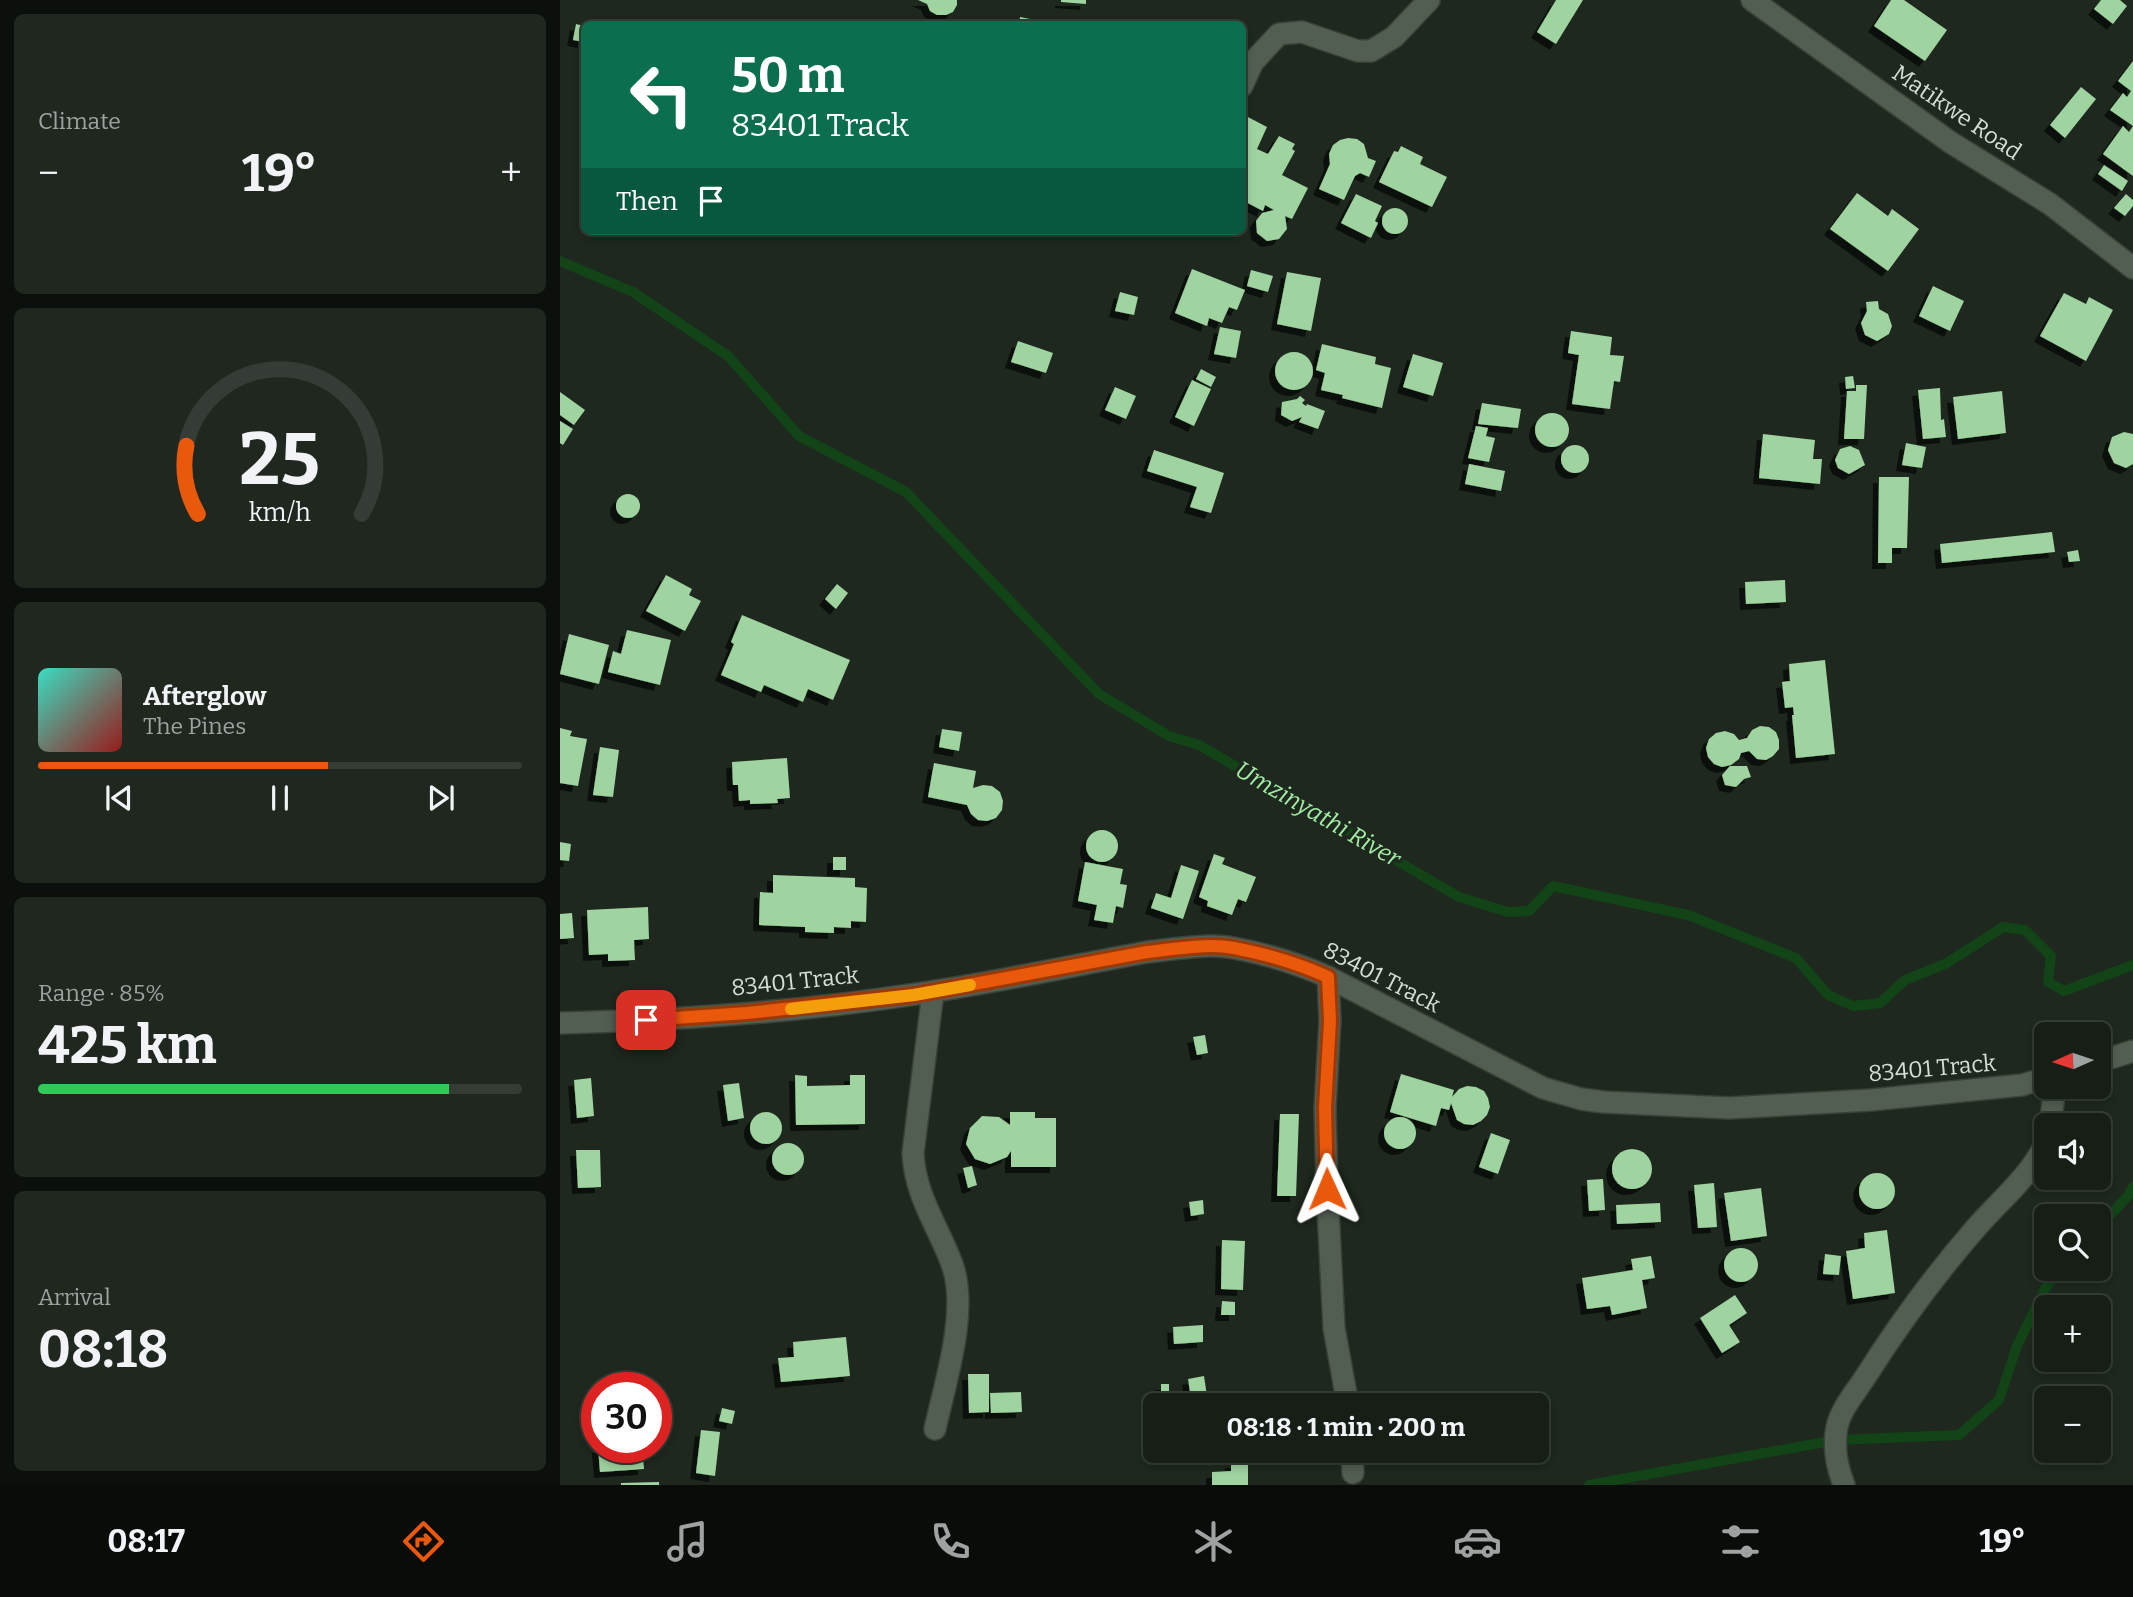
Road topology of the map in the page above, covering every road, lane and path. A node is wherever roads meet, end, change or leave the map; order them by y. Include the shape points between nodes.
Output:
1 (1429, 0) edge
2 (1752, 0) edge
3 (1246, 77) edge
4 (2133, 268) edge
5 (1328, 977) junction
6 (933, 992) junction
7 (560, 1023) edge
8 (2133, 1051) edge
9 (2111, 1058) edge
10 (2034, 1082) edge
11 (2034, 1162) edge
12 (1346, 1393) edge
13 (935, 1429) dead end
14 (1353, 1463) edge
15 (1353, 1473) dead end
16 (1844, 1485) edge

1 - 3 street via 1394,37 1371,51 1302,32 1279,34 1253,62
2 - 4 street, Matikwe Road via 1950,142 2050,204
5 - 6 street, 83401 Track via 1233,948 1185,948
5 - 10 street, 83401 Track via 1543,1088 1581,1099 1729,1108 1871,1101
5 - 12 street via 1327,1189 1334,1328
6 - 7 street, 83401 Track via 747,1013
6 - 13 street via 914,1174 953,1266 958,1307
8 - 9 street
11 - 16 street via 1904,1317 1843,1409 1836,1450
14 - 15 street

